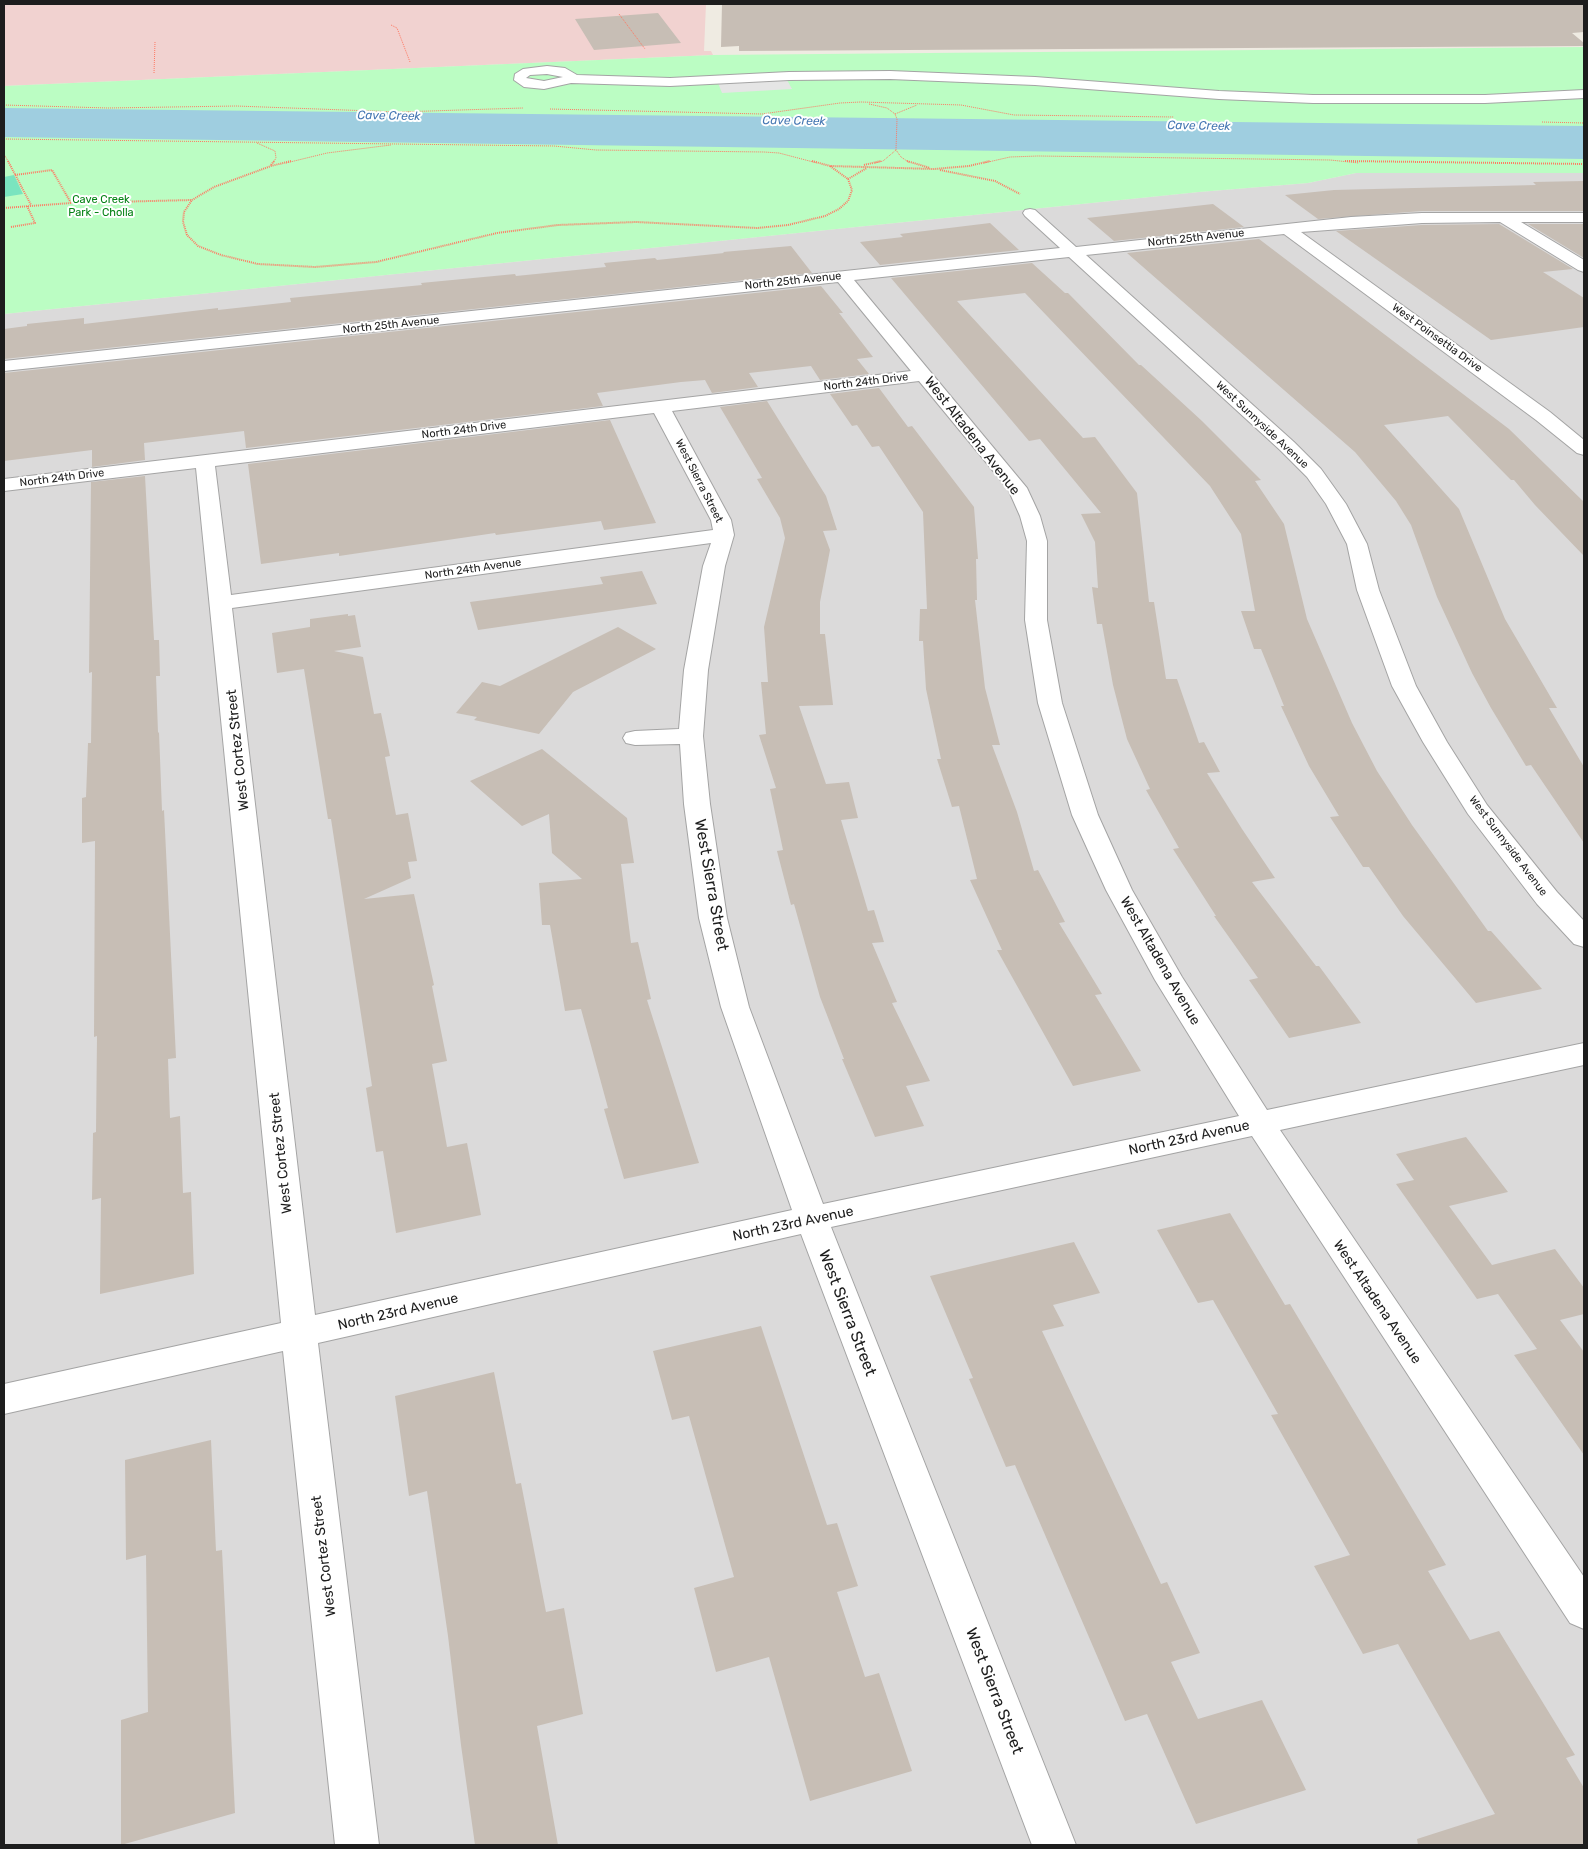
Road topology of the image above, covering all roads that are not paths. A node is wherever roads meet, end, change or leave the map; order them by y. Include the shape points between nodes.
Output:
1 (570, 79) dead end
2 (1584, 94) edge
3 (1030, 213) road end
4 (1584, 217) edge
5 (1504, 218) junction
6 (1287, 229) junction
7 (1072, 252) junction
8 (1584, 267) edge
9 (842, 276) junction
10 (4, 366) edge
11 (924, 375) junction
12 (660, 406) junction
13 (1584, 449) edge
14 (205, 461) junction
15 (4, 485) edge
16 (724, 534) junction
17 (222, 602) junction
18 (691, 736) junction
19 (635, 738) dead end
20 (1584, 938) edge
21 (1584, 1054) edge
22 (1259, 1123) junction
23 (811, 1220) junction
24 (299, 1335) junction
25 (4, 1399) edge
26 (1584, 1610) edge
27 (358, 1845) edge
28 (1054, 1845) edge

1 - 2 street via 670,82 890,75 1035,81 1313,100 1485,99
3 - 7 street, West Sunnyside Avenue
4 - 5 street, North 25th Avenue
5 - 6 street, North 25th Avenue via 1391,219
5 - 8 street
6 - 7 street, North 25th Avenue
6 - 13 street, West Poinsettia Drive
7 - 9 street, North 25th Avenue
7 - 20 street, West Sunnyside Avenue via 1314,473 1336,504 1357,544 1368,590 1404,686 1436,742 1477,809 1547,898
9 - 10 street, North 25th Avenue
9 - 11 street, West Altadena Avenue
11 - 12 street, North 24th Drive
11 - 22 street, West Altadena Avenue via 1017,488 1030,516 1037,541 1036,620 1050,703 1085,815 1119,890 1169,980
12 - 14 street, North 24th Drive
12 - 16 street, West Sierra Street via 721,520
14 - 15 street, North 24th Drive
14 - 17 street, West Cortez Street
16 - 17 street, North 24th Avenue
16 - 18 street, West Sierra Street via 714,566 696,670
17 - 24 street, West Cortez Street
18 - 19 street
18 - 23 street, West Sierra Street via 713,918 735,1007
21 - 22 street, North 23rd Avenue
22 - 23 street, North 23rd Avenue
22 - 26 street, West Altadena Avenue
23 - 24 street, North 23rd Avenue
23 - 28 street, West Sierra Street
24 - 25 street, North 23rd Avenue
24 - 27 street, West Cortez Street

